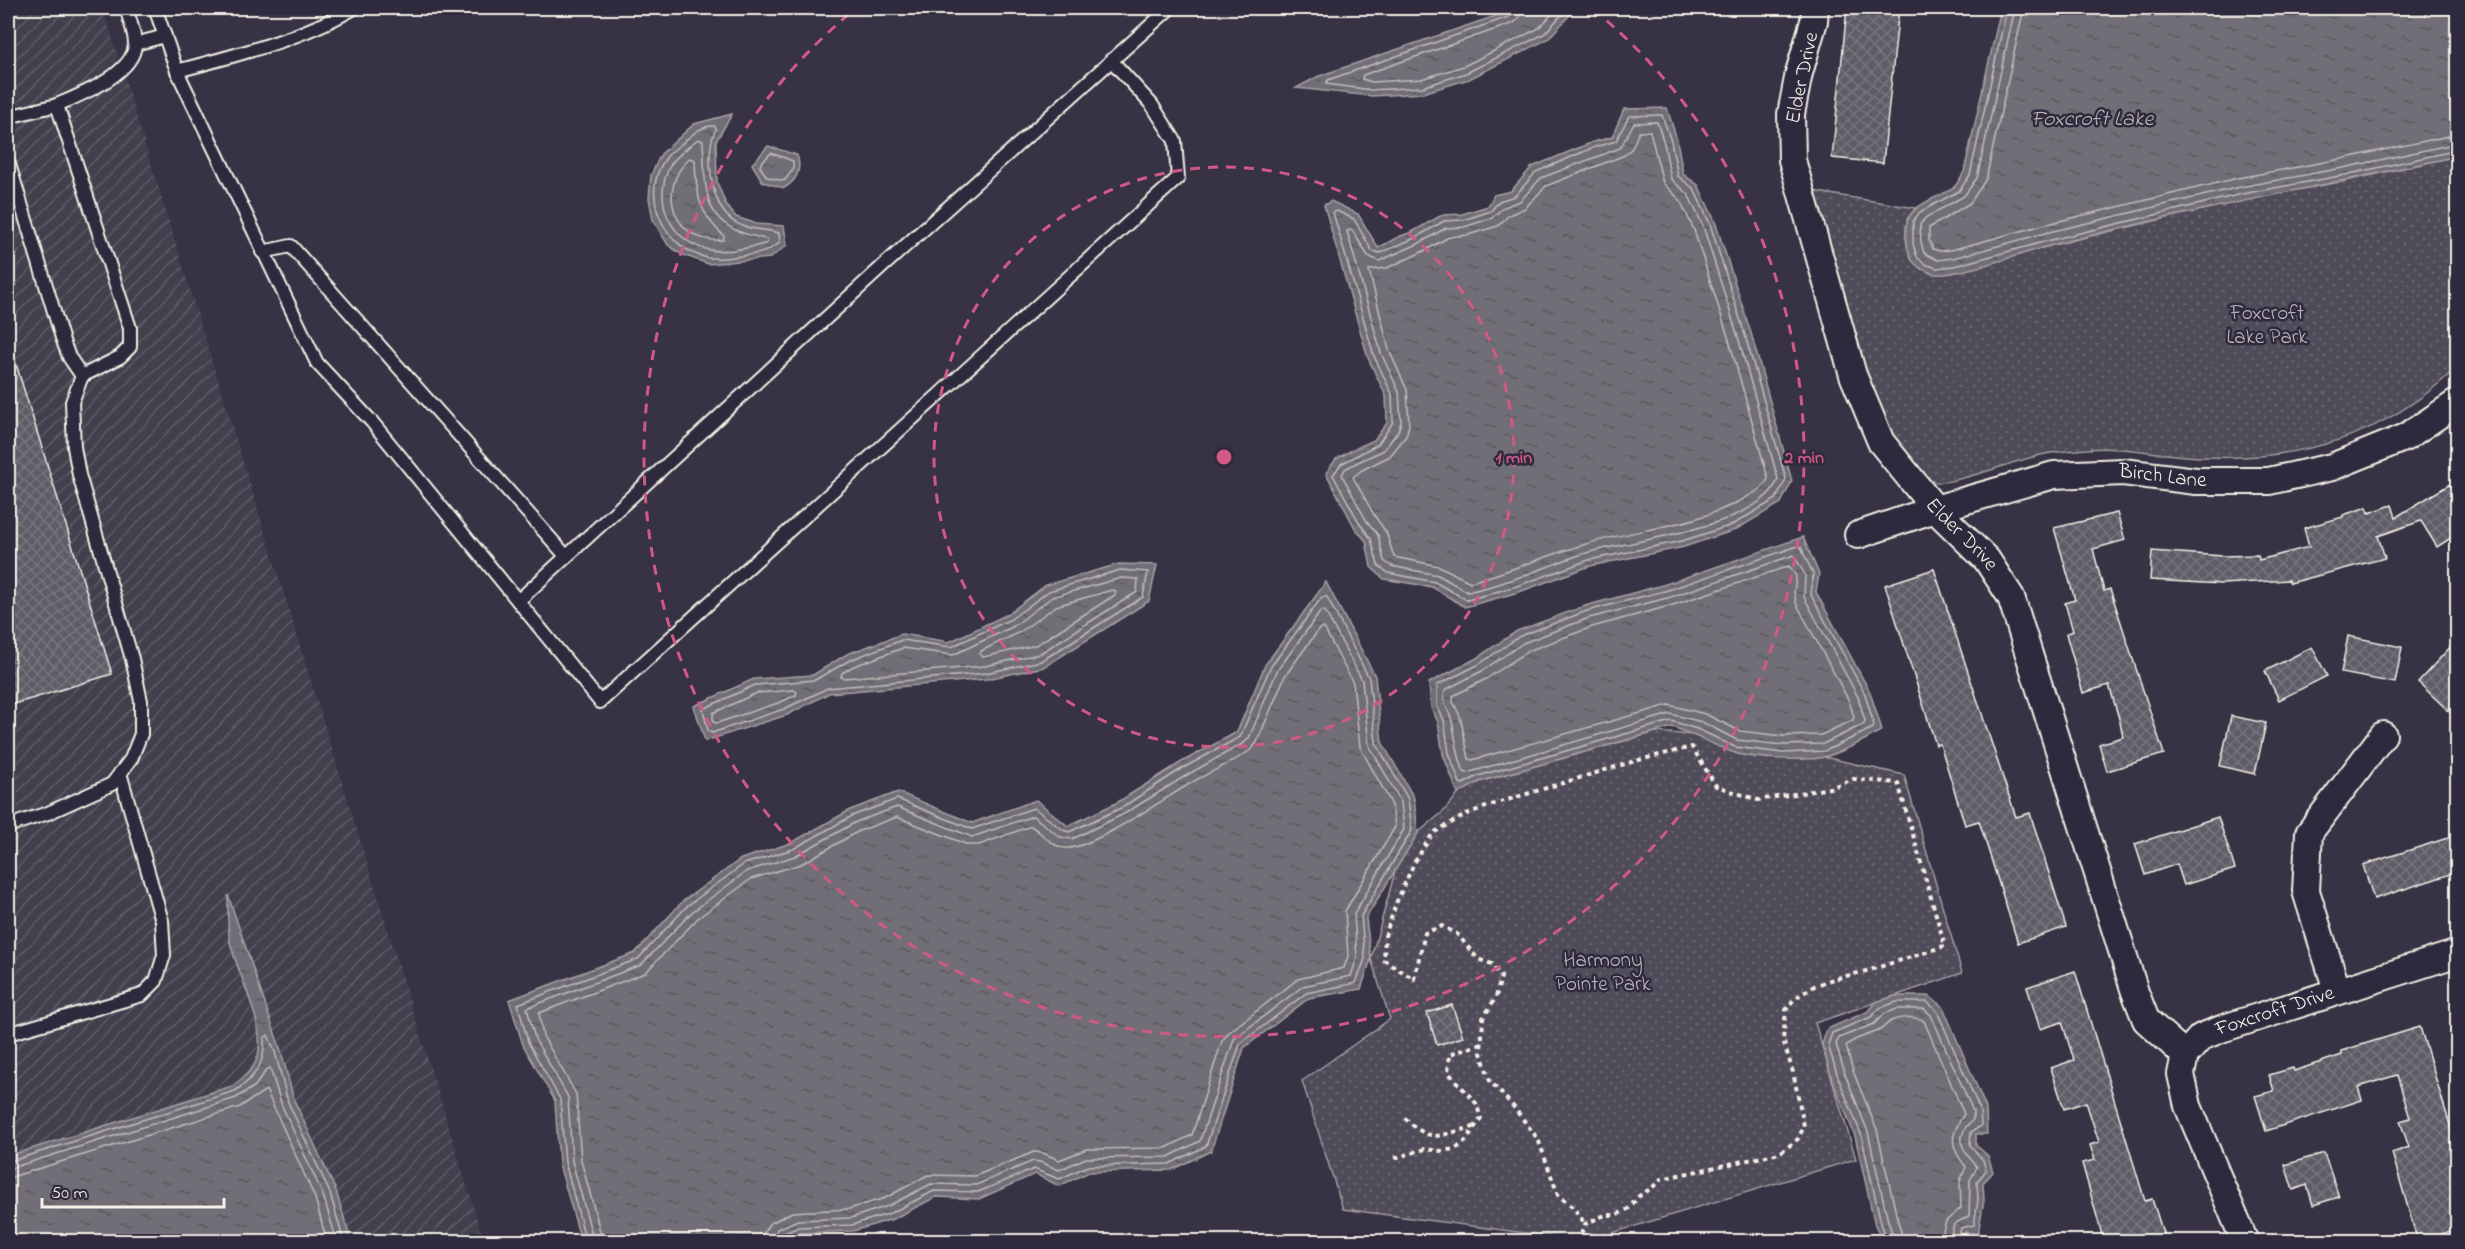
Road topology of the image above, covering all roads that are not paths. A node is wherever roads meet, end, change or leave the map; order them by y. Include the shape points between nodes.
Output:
1 (126, 8) edge
2 (155, 8) edge
3 (354, 8) edge
4 (1170, 8) edge
5 (1815, 8) edge
6 (165, 36) junction
7 (135, 44) junction
8 (1111, 60) junction
9 (177, 71) junction
10 (57, 105) junction
11 (8, 117) edge
12 (8, 161) edge
13 (262, 252) junction
14 (82, 376) junction
15 (2457, 402) edge
16 (1935, 509) junction
17 (1858, 535) dead end
18 (566, 556) junction
19 (518, 601) junction
20 (2383, 735) dead end
21 (120, 773) junction
22 (8, 826) edge
23 (2457, 953) edge
24 (2337, 990) junction
25 (8, 1034) edge
26 (2186, 1055) junction
27 (2245, 1242) edge

1 - 7 lane
2 - 6 lane
3 - 9 lane via 244,53
4 - 8 lane
5 - 16 street, Elder Drive via 1791,114 1792,160 1853,375 1881,442
6 - 7 lane
6 - 9 lane
7 - 10 lane via 121,70
8 - 18 lane
8 - 19 lane via 1152,105 1175,141 1178,178 600,702
9 - 13 lane
10 - 11 lane
10 - 14 lane via 130,328 130,347 120,357
12 - 14 lane via 63,341
13 - 18 lane via 291,246
13 - 19 lane via 317,363 372,422
14 - 21 lane via 72,402 79,475 141,701 141,734 131,759
15 - 16 street, Birch Lane via 2406,437 2332,467 2269,482 2196,481 2123,472 2054,475
16 - 17 street, Birch Lane
16 - 26 street, Elder Drive via 1987,560 2011,597 2135,992 2146,1020
18 - 19 lane
20 - 24 street via 2309,833 2306,891
21 - 22 lane via 111,784 48,813
21 - 25 lane via 162,921 164,956 156,981 142,994
23 - 24 street, Foxcroft Drive
24 - 26 street, Foxcroft Drive via 2200,1037
26 - 27 street via 2181,1074 2188,1106

